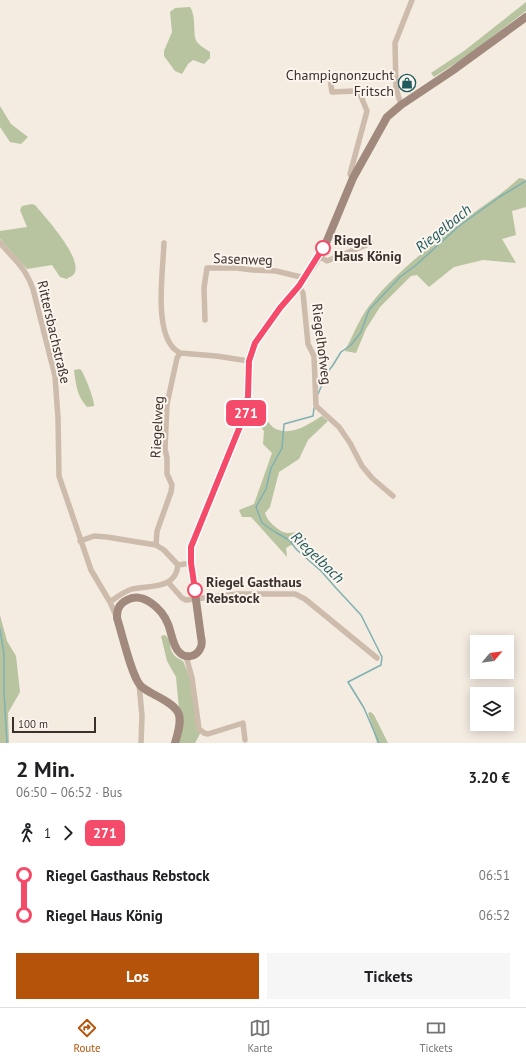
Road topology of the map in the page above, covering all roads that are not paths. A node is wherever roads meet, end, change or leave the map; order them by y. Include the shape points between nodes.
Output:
1 (412, 0) edge
2 (526, 17) edge
3 (330, 79) dead end
4 (401, 105) junction
5 (353, 178) junction
6 (0, 243) edge
7 (164, 243) dead end
8 (371, 243) dead end
9 (319, 256) junction
10 (305, 278) junction
11 (299, 286) junction
12 (205, 320) dead end
13 (180, 353) junction
14 (249, 361) junction
15 (393, 496) dead end
16 (80, 541) junction
17 (156, 545) junction
18 (191, 563) junction
19 (178, 565) junction
20 (168, 582) junction
21 (196, 599) junction
22 (110, 602) junction
23 (117, 618) junction
24 (186, 656) junction
25 (377, 658) dead end
26 (139, 684) junction
27 (245, 740) dead end
28 (140, 743) edge
29 (175, 743) edge

1 - 4 street via 395,43 396,88
2 - 4 street
3 - 5 street via 332,92 356,91 368,111 352,164 350,174
4 - 5 street via 381,126
5 - 9 street
6 - 16 street, Rittersbachstraße via 17,260 33,289 55,376 59,476
7 - 13 street via 161,318 166,338
8 - 9 street via 327,261
9 - 10 street
10 - 11 street
10 - 12 street, Sasenweg via 276,271 207,268 204,288
11 - 14 street via 261,334
11 - 15 street, Riegelhofweg via 303,293 308,344 314,356 316,406 339,427 372,478
13 - 14 street
13 - 17 street, Riegelweg via 167,404 165,449 172,485 156,531
14 - 18 street via 245,414 194,540
16 - 17 street via 101,536
16 - 22 street, Rittersbachstraße via 91,570
17 - 19 street
18 - 19 street
18 - 21 street
19 - 20 street via 175,575
20 - 21 street via 182,598
20 - 22 street via 133,589
21 - 24 street via 202,644 197,653
21 - 25 street via 238,594 295,594 305,599
22 - 23 street, Rittersbachstraße
23 - 24 street via 117,610 126,601 137,597 149,601 163,615 176,649
23 - 26 street
24 - 27 street via 192,678 199,729 208,734 243,723
26 - 28 street via 142,716
26 - 29 street via 175,707 179,714 180,728

